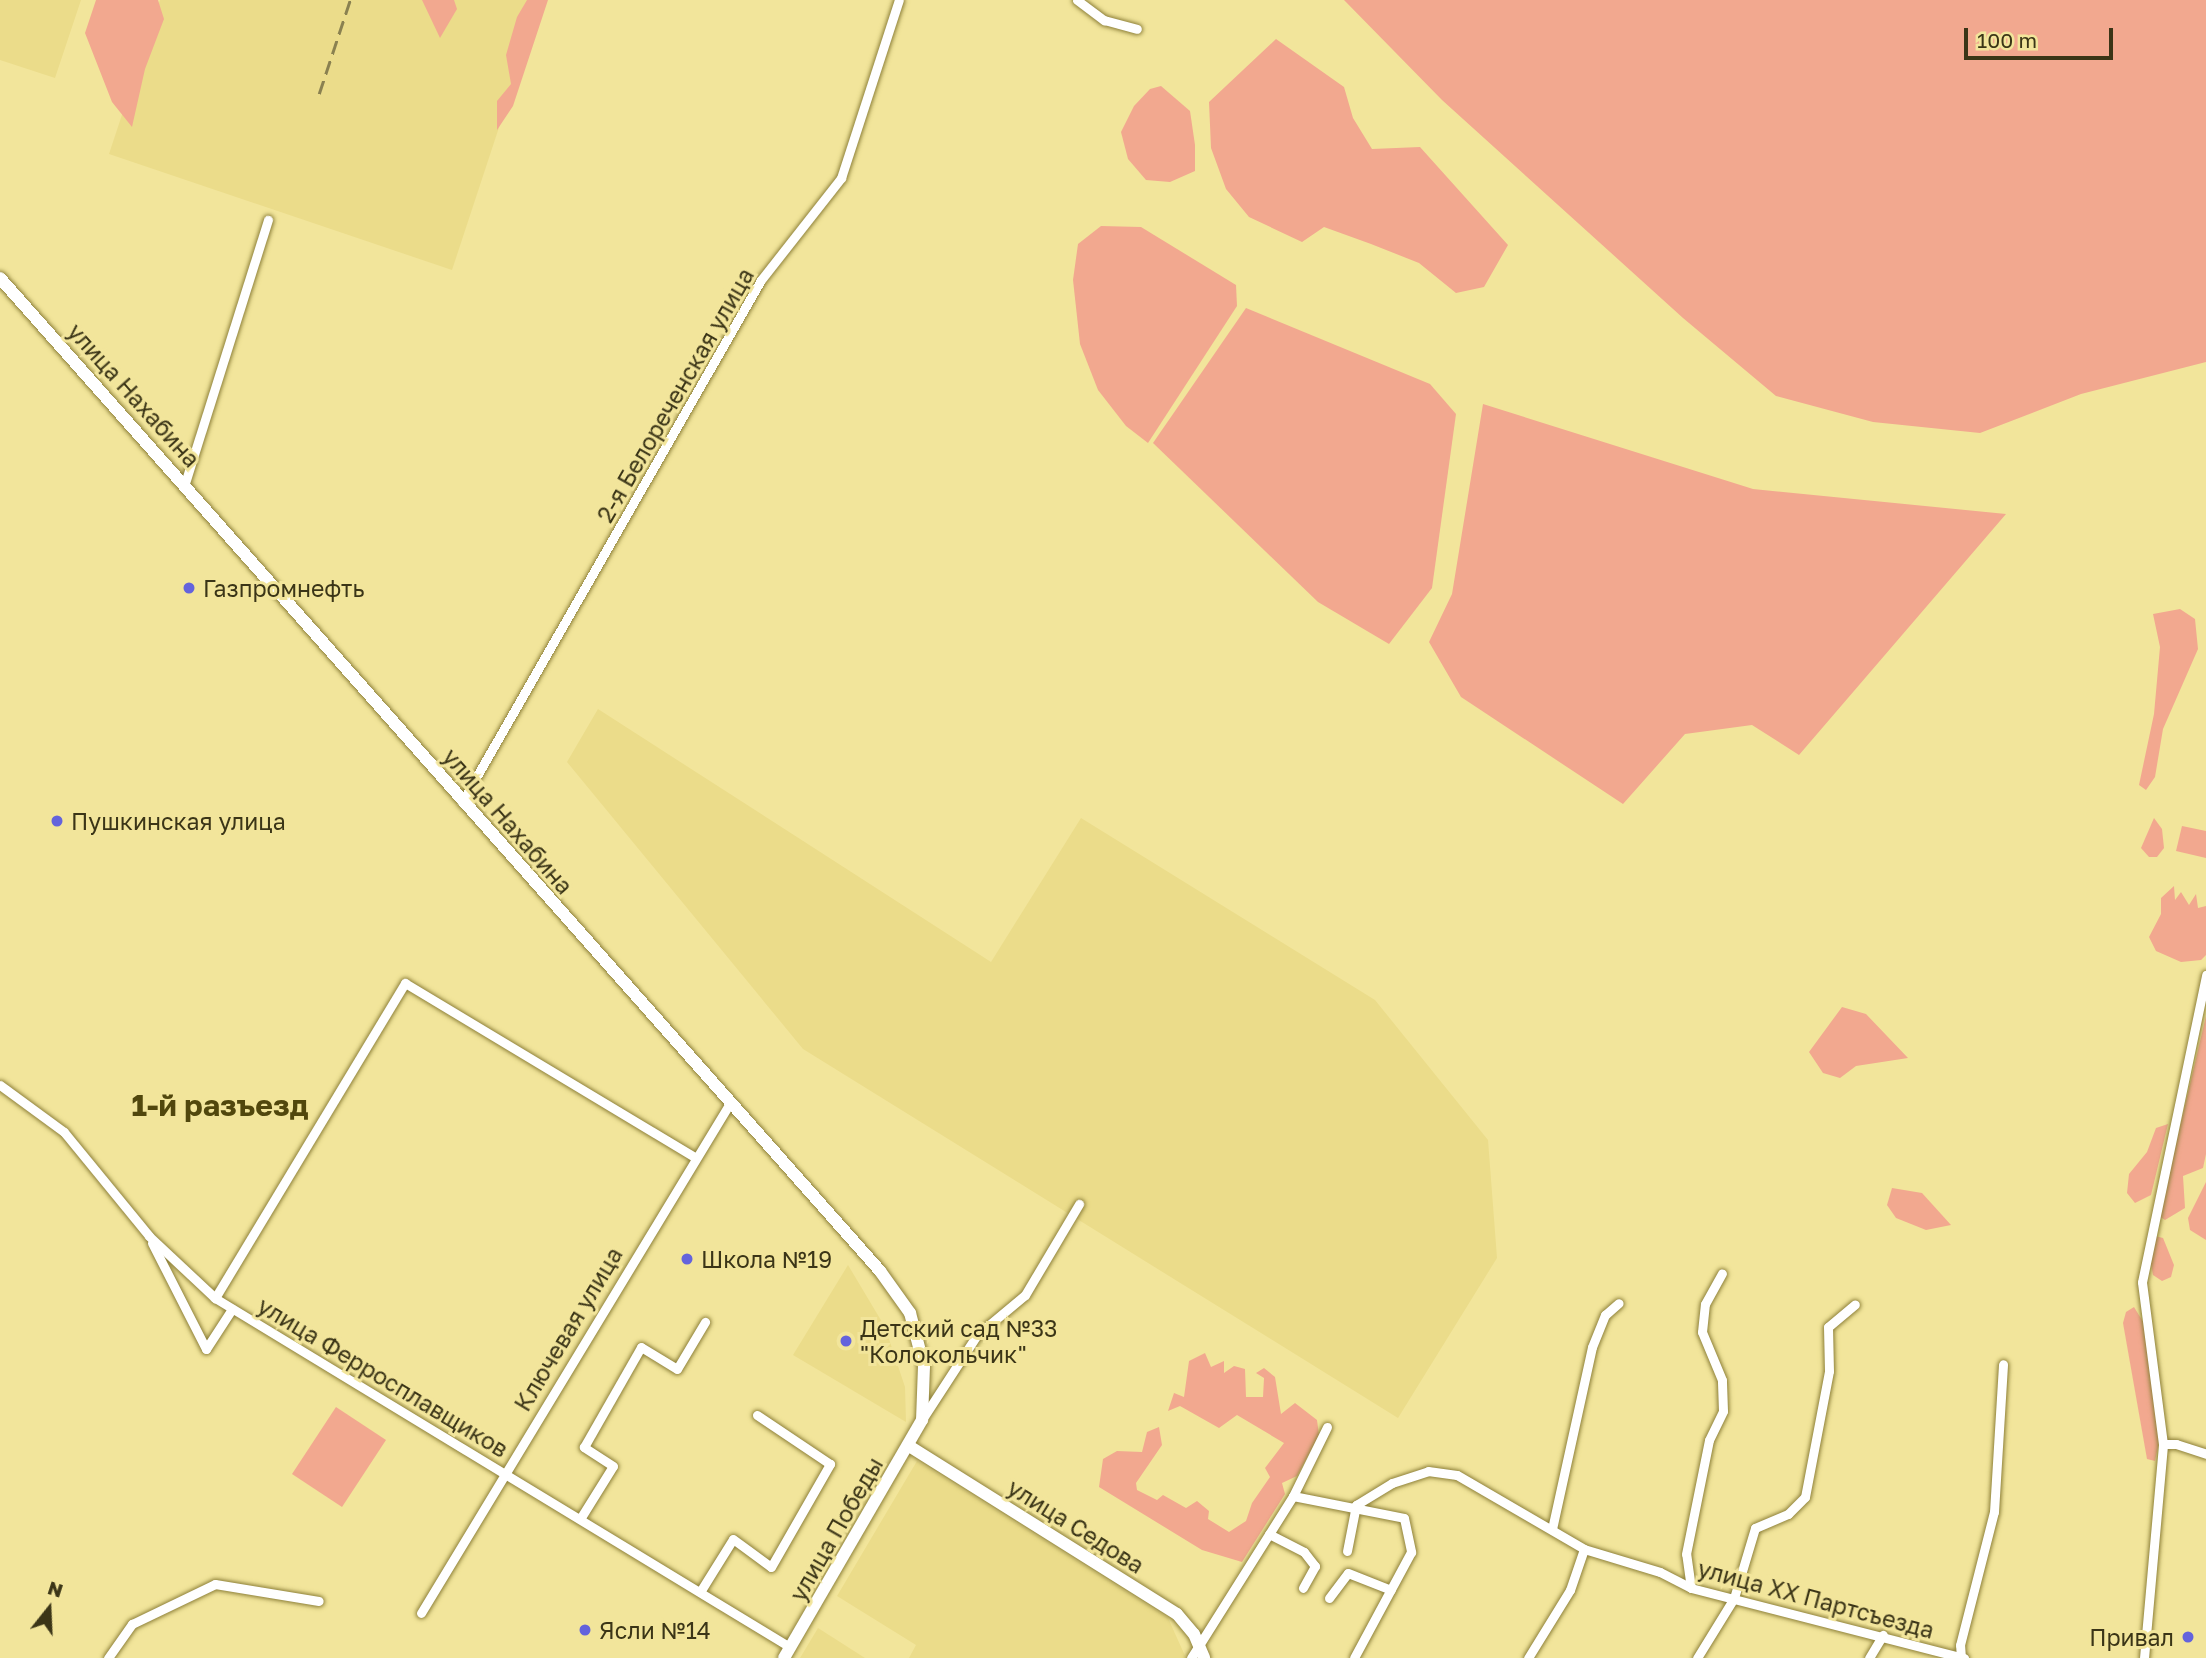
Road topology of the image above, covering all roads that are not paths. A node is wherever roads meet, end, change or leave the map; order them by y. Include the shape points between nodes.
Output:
1 (899, 0) edge
2 (1077, 0) edge
3 (1137, 29) dead end
4 (268, 220) dead end
5 (0, 278) edge
6 (185, 483) junction
7 (462, 802) junction
8 (2206, 975) edge
9 (0, 1086) edge
10 (730, 1102) junction
11 (695, 1157) junction
12 (1079, 1205) dead end
13 (149, 1236) junction
14 (1722, 1273) dead end
15 (215, 1298) junction
16 (1619, 1303) dead end
17 (1855, 1304) dead end
18 (232, 1308) junction
19 (705, 1322) dead end
20 (2003, 1364) dead end
21 (757, 1415) dead end
22 (922, 1420) junction
23 (1327, 1427) dead end
24 (2163, 1444) junction
25 (909, 1446) junction
26 (2206, 1454) edge
27 (503, 1473) junction
28 (1293, 1496) junction
29 (1356, 1505) junction
30 (580, 1519) junction
31 (1552, 1529) junction
32 (1269, 1534) junction
33 (1584, 1549) junction
34 (1347, 1551) dead end
35 (1303, 1588) dead end
36 (1691, 1588) junction
37 (1391, 1590) junction
38 (700, 1592) junction
39 (1329, 1598) dead end
40 (1734, 1598) junction
41 (319, 1601) dead end
42 (421, 1613) dead end
43 (1883, 1635) junction
44 (787, 1652) edge
45 (1198, 1654) edge
46 (108, 1658) edge
47 (1354, 1658) edge
48 (1528, 1658) edge
49 (1697, 1658) edge
50 (1868, 1658) edge
51 (1962, 1658) edge
52 (2144, 1658) edge

1 - 7 street, 2-я Белореченская улица via 841,178 761,280
2 - 3 street via 1104,20
4 - 6 street
5 - 6 main road, улица Нахабина
6 - 7 main road, улица Нахабина
7 - 10 main road, улица Нахабина
8 - 24 street via 2142,1282
9 - 13 street, улица Ферросплавщиков via 64,1132
10 - 11 street, Ключевая улица
10 - 22 main road, улица Нахабина via 897,1292 910,1313 922,1356
11 - 15 street via 405,983
11 - 27 street, Ключевая улица
12 - 22 street via 1025,1295 977,1335
13 - 15 street, улица Ферросплавщиков
13 - 18 street via 206,1349
14 - 36 street via 1705,1304 1702,1332 1721,1380 1723,1411 1709,1440 1686,1554
15 - 18 street, улица Ферросплавщиков
16 - 31 street via 1605,1315 1592,1347
17 - 40 street via 1828,1327 1829,1371 1805,1497 1788,1514 1755,1528
18 - 27 street, улица Ферросплавщиков
19 - 30 street via 677,1369 641,1348 584,1447 612,1466
20 - 51 street via 1994,1512
21 - 38 street via 830,1464 771,1567 733,1539
22 - 25 main road, улица Победы
23 - 28 street
24 - 26 street
24 - 52 street
25 - 44 main road, улица Победы
25 - 45 main road, улица Седова via 1177,1614
27 - 30 street, улица Ферросплавщиков
27 - 42 street, Ключевая улица
28 - 29 street via 1342,1507
28 - 32 street
29 - 31 street, улица XX Партсъезда via 1392,1483 1428,1471 1457,1475
29 - 34 street
29 - 37 street via 1404,1518 1410,1552
30 - 38 street, улица Ферросплавщиков
31 - 33 street, улица XX Партсъезда
32 - 35 street via 1304,1552 1315,1566
32 - 45 street
33 - 36 street, улица XX Партсъезда via 1660,1572
33 - 48 street via 1570,1590
36 - 40 street, улица XX Партсъезда
37 - 39 street via 1348,1573
37 - 47 street
38 - 44 street, улица Ферросплавщиков
40 - 43 street, улица XX Партсъезда
40 - 49 street
41 - 46 street via 215,1584 132,1624
43 - 50 street
43 - 51 street, улица XX Партсъезда

